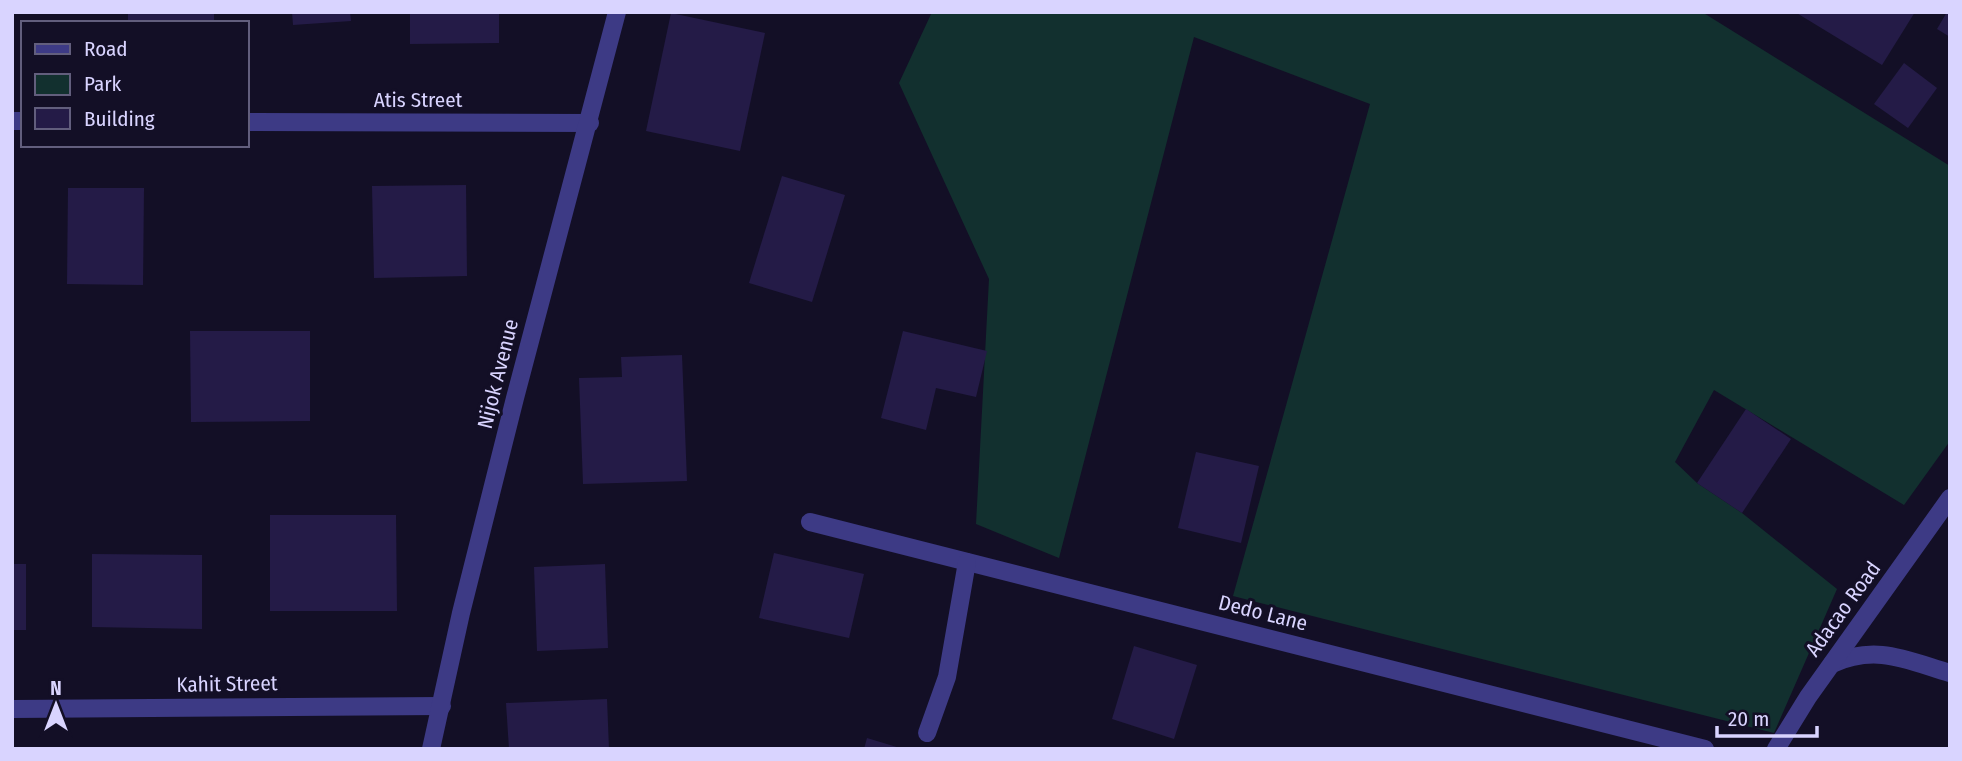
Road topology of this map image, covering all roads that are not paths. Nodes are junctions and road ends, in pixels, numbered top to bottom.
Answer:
1 (617, 12) edge
2 (248, 122) edge
3 (590, 123) junction
4 (1950, 498) edge
5 (810, 522) dead end
6 (967, 562) junction
7 (1832, 664) junction
8 (1950, 673) edge
9 (442, 706) junction
10 (12, 709) edge
11 (927, 733) dead end
12 (431, 749) edge
13 (1705, 749) edge
14 (1776, 749) edge

1 - 3 street, Nijok Avenue
2 - 3 street, Atis Street
3 - 9 street, Nijok Avenue
4 - 7 street, Adacao Road
5 - 6 street, Dedo Lane
6 - 11 street
6 - 13 street, Dedo Lane
7 - 8 street
7 - 14 street, Adacao Road
9 - 10 street, Kahit Street
9 - 12 street, Nijok Avenue

